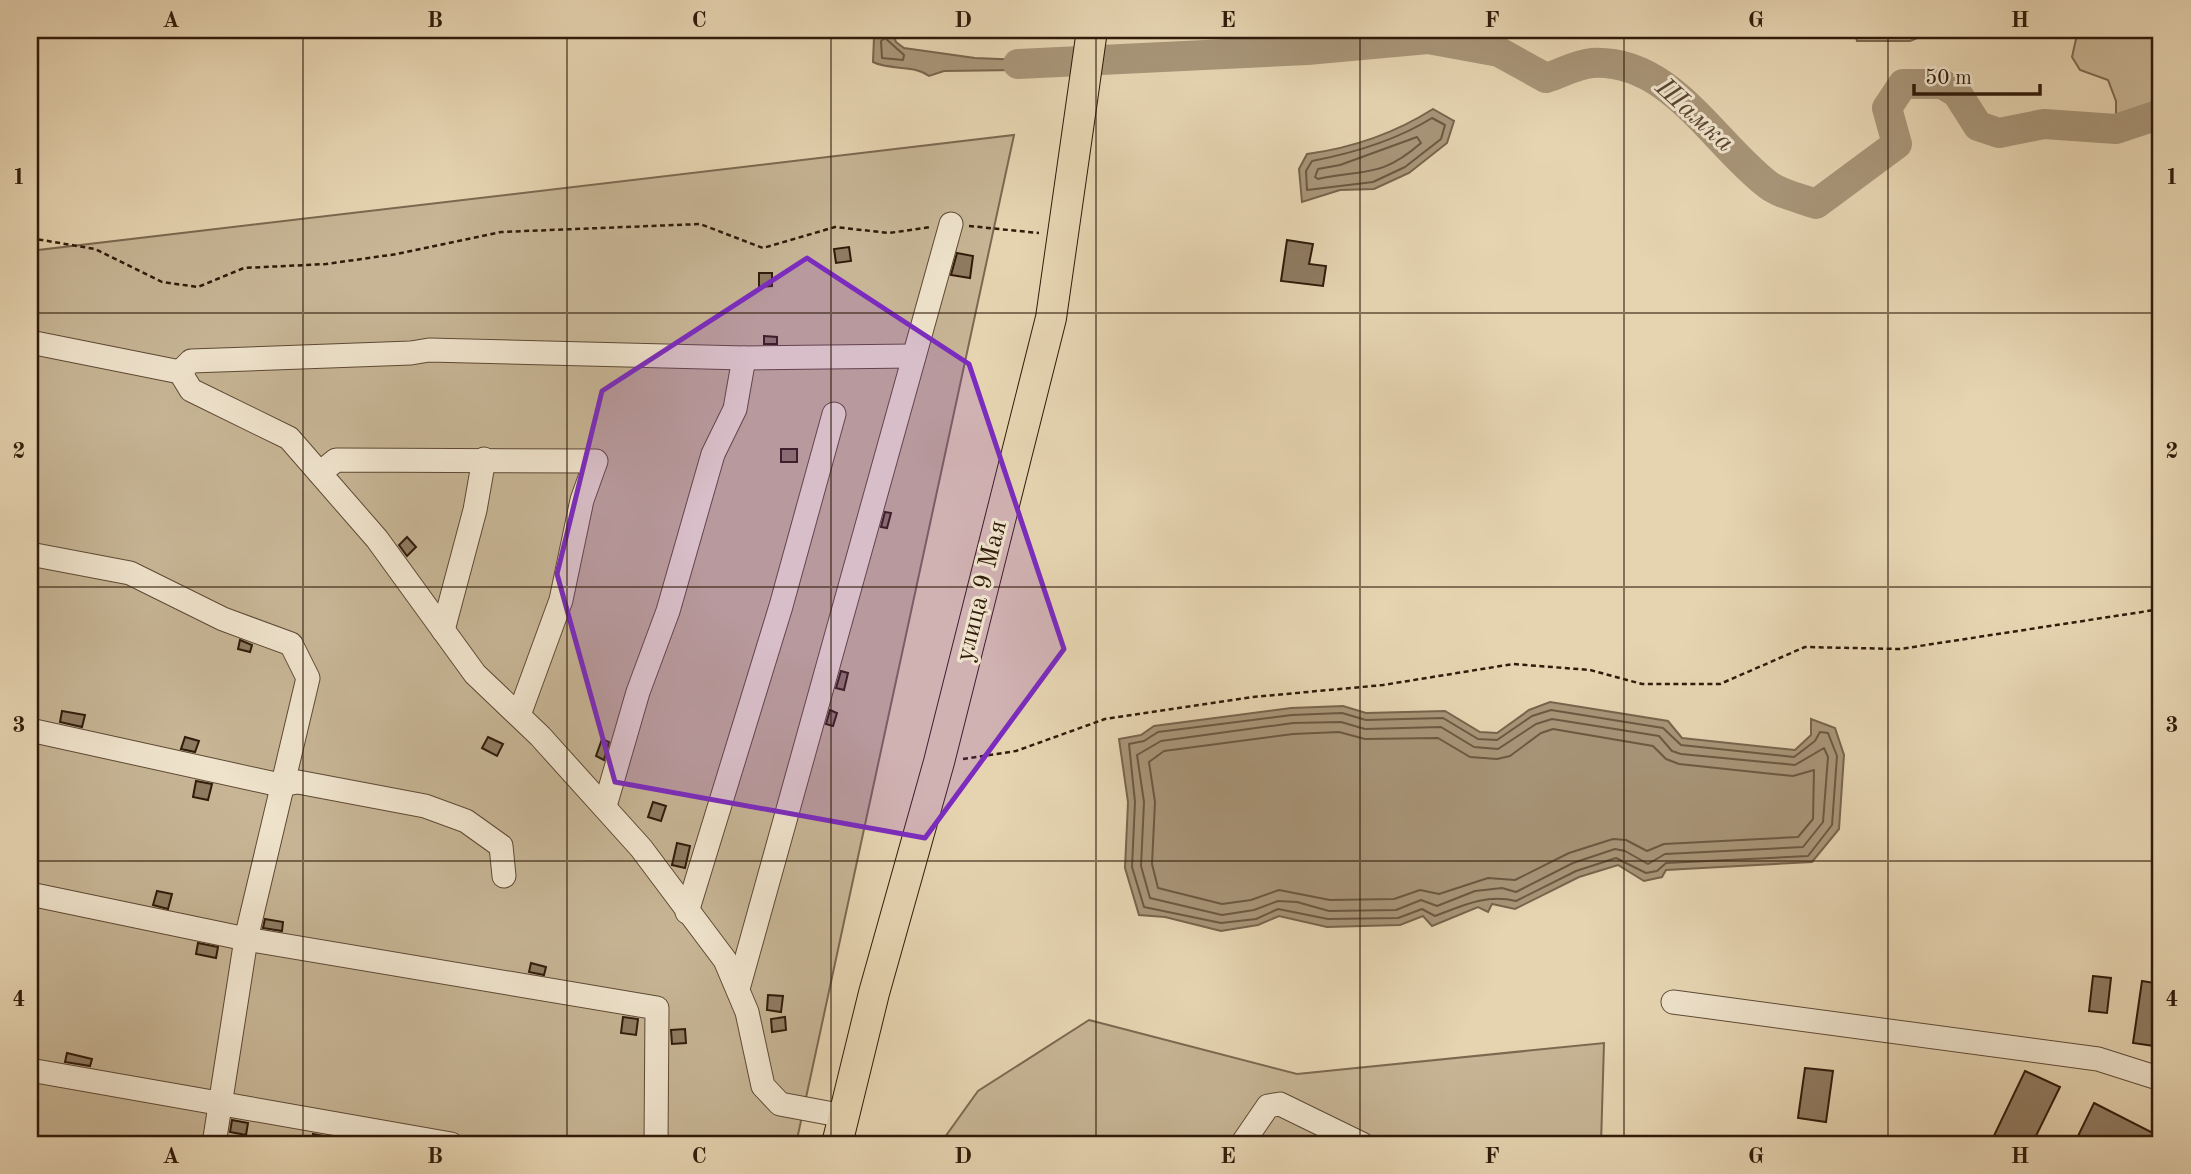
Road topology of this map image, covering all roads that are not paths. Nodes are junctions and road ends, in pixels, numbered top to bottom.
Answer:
1 (1091, 35) edge
2 (951, 224) road end
3 (30, 342) edge
4 (914, 356) junction
5 (744, 358) junction
6 (180, 372) junction
7 (834, 414) dead end
8 (484, 459) junction
9 (320, 473) junction
10 (30, 554) edge
11 (443, 630) junction
12 (519, 715) junction
13 (30, 730) edge
14 (280, 785) junction
15 (604, 806) junction
16 (504, 876) dead end
17 (30, 894) edge
18 (687, 912) junction
19 (246, 939) junction
20 (738, 989) junction
21 (1674, 1002) dead end
22 (30, 1070) edge
23 (2161, 1079) edge
24 (220, 1103) junction
25 (844, 1116) junction
26 (214, 1144) edge
27 (451, 1144) edge
28 (656, 1144) edge
29 (837, 1144) edge
30 (1242, 1144) edge
31 (1363, 1144) edge

1 - 25 main road, улица 9 Мая
2 - 4 lane
3 - 6 lane
4 - 5 lane
4 - 20 lane
5 - 6 lane
5 - 15 lane
6 - 9 lane
7 - 18 lane
8 - 9 lane
8 - 11 lane
8 - 12 lane
9 - 11 lane
10 - 14 lane
11 - 12 lane
12 - 15 lane
13 - 14 lane
14 - 16 lane
14 - 19 lane
15 - 18 lane
17 - 19 lane
18 - 20 lane
19 - 24 lane
19 - 28 lane
20 - 25 lane
21 - 23 lane
22 - 24 lane
24 - 26 lane
24 - 27 lane
25 - 29 main road, улица 9 Мая
30 - 31 lane

